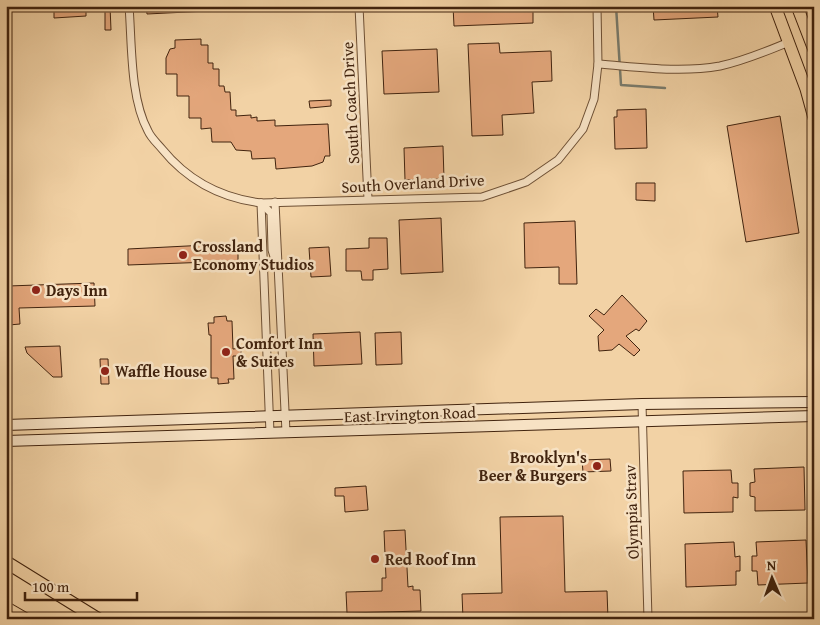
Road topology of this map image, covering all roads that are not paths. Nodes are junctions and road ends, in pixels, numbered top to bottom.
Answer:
1 (129, 6) edge
2 (359, 6) edge
3 (597, 6) edge
4 (775, 6) edge
5 (797, 6) edge
6 (790, 42) junction
7 (814, 50) edge
8 (598, 64) junction
9 (814, 118) edge
10 (368, 199) junction
11 (275, 202) junction
12 (260, 203) junction
13 (278, 271) junction
14 (814, 402) edge
15 (642, 404) junction
16 (814, 416) edge
17 (269, 417) junction
18 (285, 417) junction
19 (643, 422) junction
20 (6, 424) edge
21 (286, 432) junction
22 (270, 433) junction
23 (6, 441) edge
24 (6, 562) edge
25 (6, 608) edge
26 (23, 618) edge
27 (98, 619) edge
28 (648, 619) edge

1 - 12 street, South Overland Drive
2 - 10 street, South Coach Drive
3 - 8 street, South Overland Drive
4 - 6 main road
5 - 7 main road
6 - 8 street
6 - 9 main road
8 - 10 street, South Overland Drive
10 - 11 street, South Overland Drive
11 - 12 street, South Overland Drive
11 - 13 street
12 - 13 street
12 - 17 street
13 - 18 street
14 - 15 main road, East Irvington Road
15 - 18 main road, East Irvington Road
15 - 19 street, Olympia Strav
16 - 19 main road, East Irvington Road
17 - 18 main road, East Irvington Road
17 - 20 main road, East Irvington Road
17 - 22 street
18 - 21 street
19 - 21 main road, East Irvington Road
19 - 28 street, Olympia Strav
21 - 22 main road, East Irvington Road
22 - 23 main road, East Irvington Road
24 - 27 highway
25 - 26 highway

